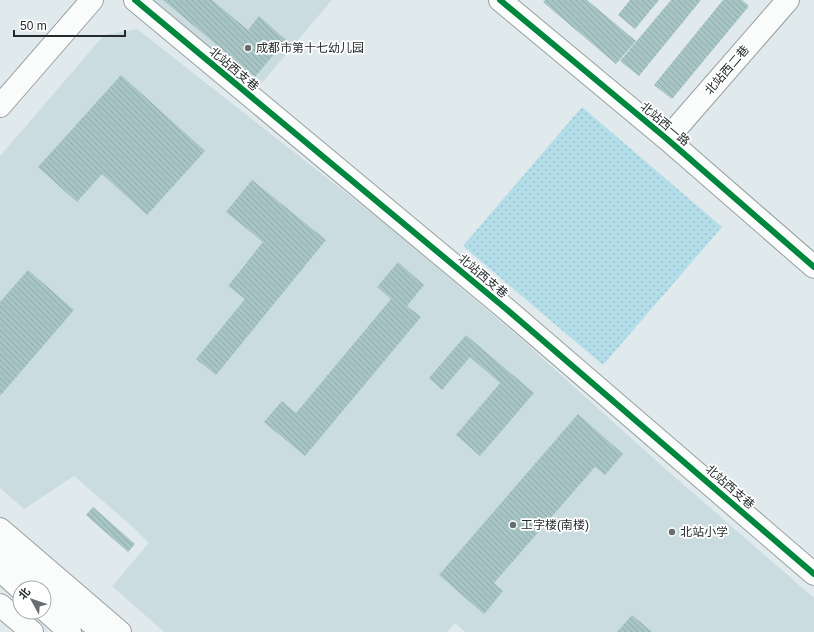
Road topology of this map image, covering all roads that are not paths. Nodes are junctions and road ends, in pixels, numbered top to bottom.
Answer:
1 (92, 0) edge
2 (135, 0) edge
3 (500, 0) edge
4 (788, 0) edge
5 (0, 106) edge
6 (667, 139) junction
7 (814, 267) edge
8 (0, 529) edge
9 (0, 545) edge
10 (0, 570) edge
11 (814, 574) edge
12 (12, 581) edge
13 (0, 605) edge
14 (52, 616) edge
15 (32, 632) edge
16 (70, 632) edge
17 (102, 632) edge
18 (120, 632) edge

1 - 5 main road
2 - 11 main road, 北站西支巷
3 - 6 main road, 北站西一路
4 - 6 main road, 北站西二巷
6 - 7 main road, 北站西一路
8 - 18 main road
9 - 17 main road
10 - 12 main road
13 - 15 main road
14 - 16 main road

